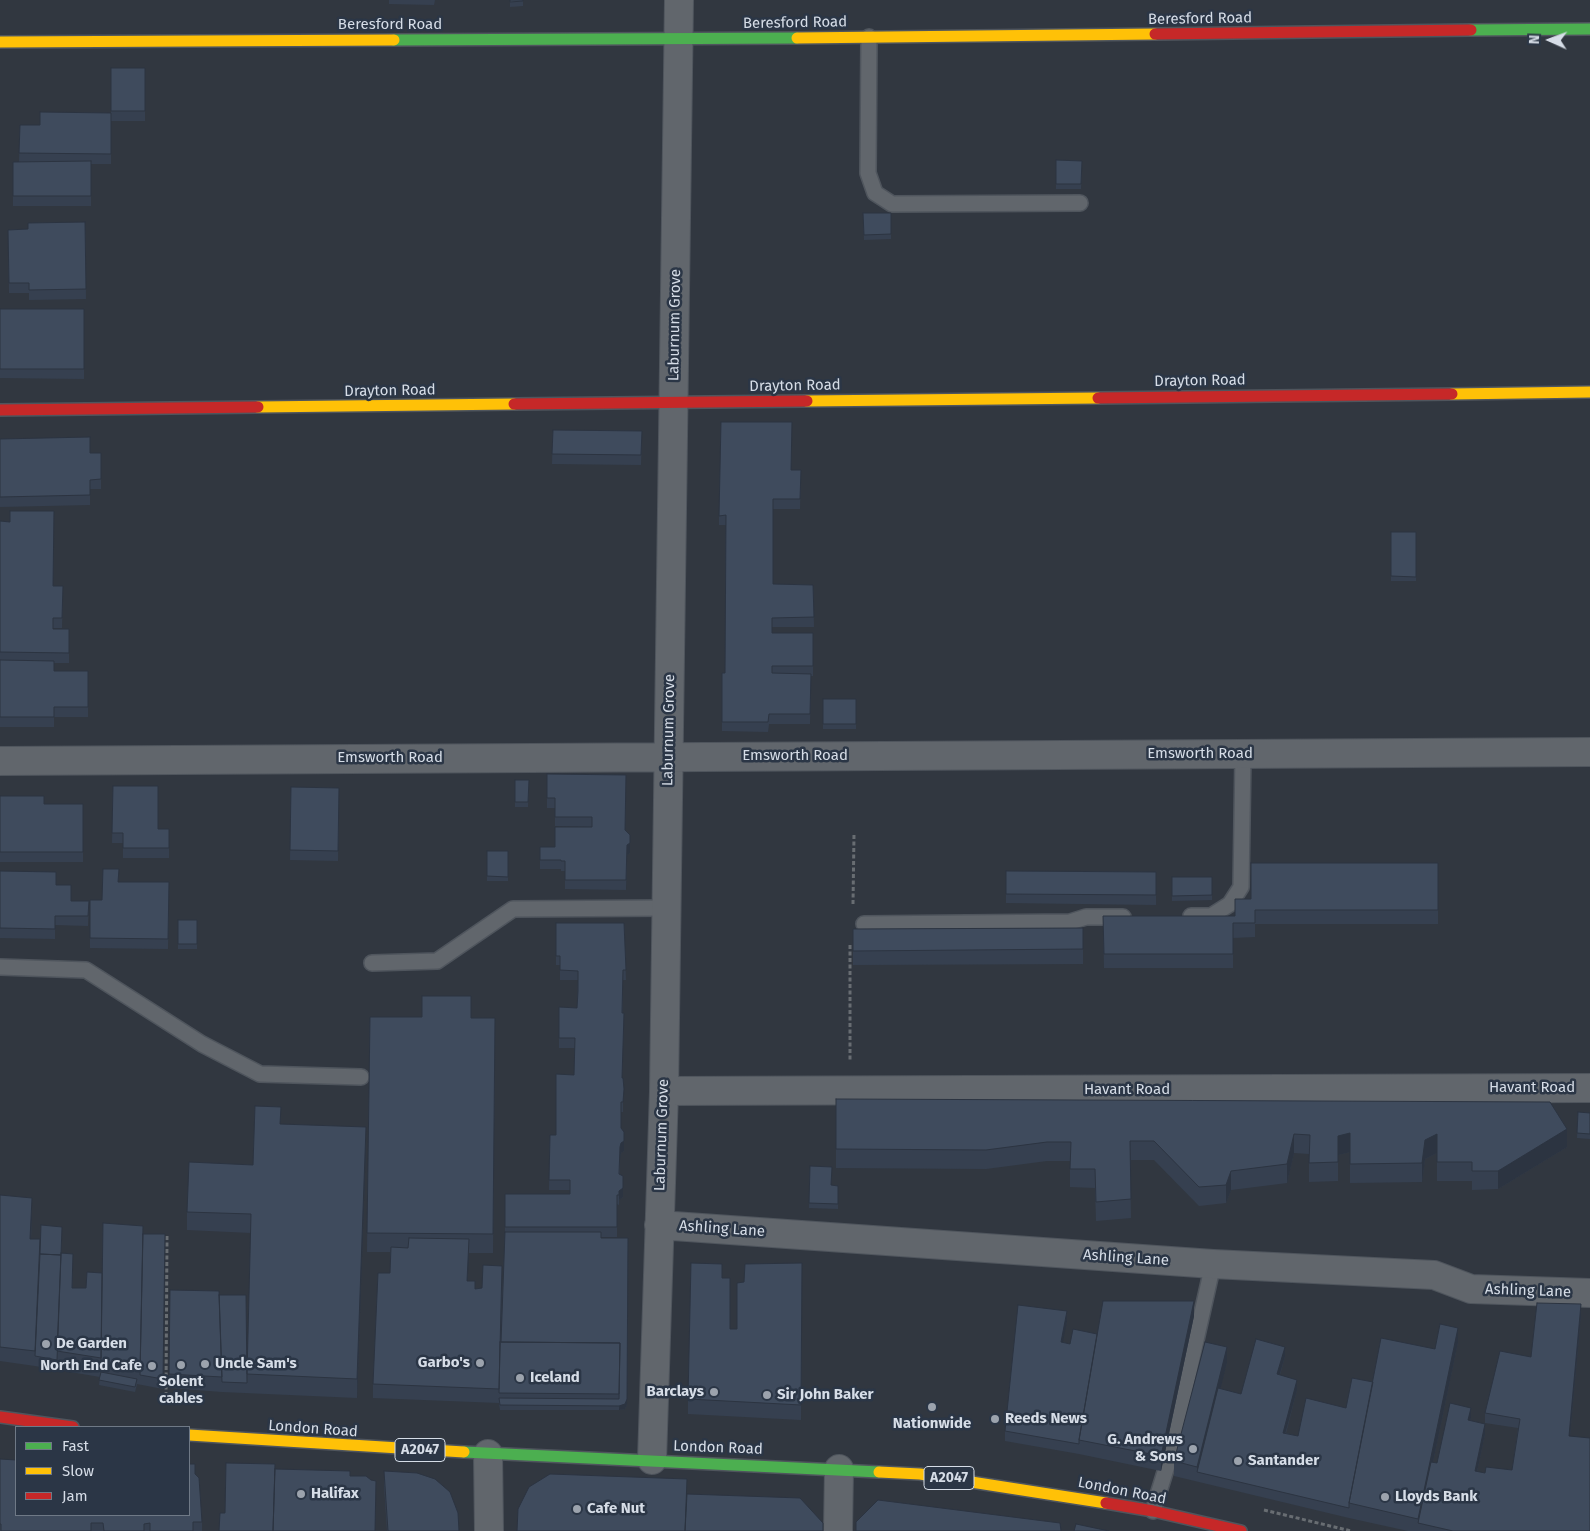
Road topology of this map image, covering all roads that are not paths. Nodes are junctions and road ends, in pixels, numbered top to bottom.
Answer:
1 (679, 0) edge
2 (1590, 30) edge
3 (869, 37) junction
4 (678, 39) junction
5 (0, 42) edge
6 (1080, 203) dead end
7 (1590, 392) edge
8 (674, 402) junction
9 (0, 410) edge
10 (1590, 752) edge
11 (1243, 754) junction
12 (669, 756) junction
13 (0, 761) edge
14 (667, 908) junction
15 (1173, 916) edge
16 (1134, 917) edge
17 (864, 924) dead end
18 (372, 963) dead end
19 (0, 967) edge
20 (361, 1077) dead end
21 (1590, 1088) edge
22 (664, 1091) junction
23 (660, 1224) junction
24 (1213, 1264) junction
25 (1590, 1292) edge
26 (0, 1417) edge
27 (65, 1426) edge
28 (190, 1435) edge
29 (488, 1454) junction
30 (652, 1460) junction
31 (839, 1469) junction
32 (1153, 1511) junction
33 (489, 1531) edge
34 (838, 1531) edge
35 (1241, 1531) edge

1 - 4 street, Laburnum Grove
2 - 3 street, Beresford Road
3 - 4 street, Beresford Road
3 - 6 lane
4 - 5 street, Beresford Road
4 - 8 street, Laburnum Grove
7 - 8 street, Drayton Road
8 - 9 street, Drayton Road
8 - 12 street, Laburnum Grove
10 - 11 street, Emsworth Road
11 - 12 street, Emsworth Road
11 - 15 lane
12 - 13 street, Emsworth Road
12 - 14 street, Laburnum Grove
14 - 18 lane
14 - 22 street, Laburnum Grove
16 - 17 lane
19 - 20 lane
21 - 22 street, Havant Road
22 - 23 street, Laburnum Grove
23 - 24 street, Ashling Lane
23 - 30 street, Laburnum Grove
24 - 25 street, Ashling Lane
24 - 32 lane
26 - 27 street
28 - 29 street, London Road / A2047
29 - 30 street, London Road / A2047
29 - 33 street
30 - 31 street, London Road / A2047
31 - 32 street, London Road / A2047
31 - 34 street
32 - 35 street, London Road / A2047

